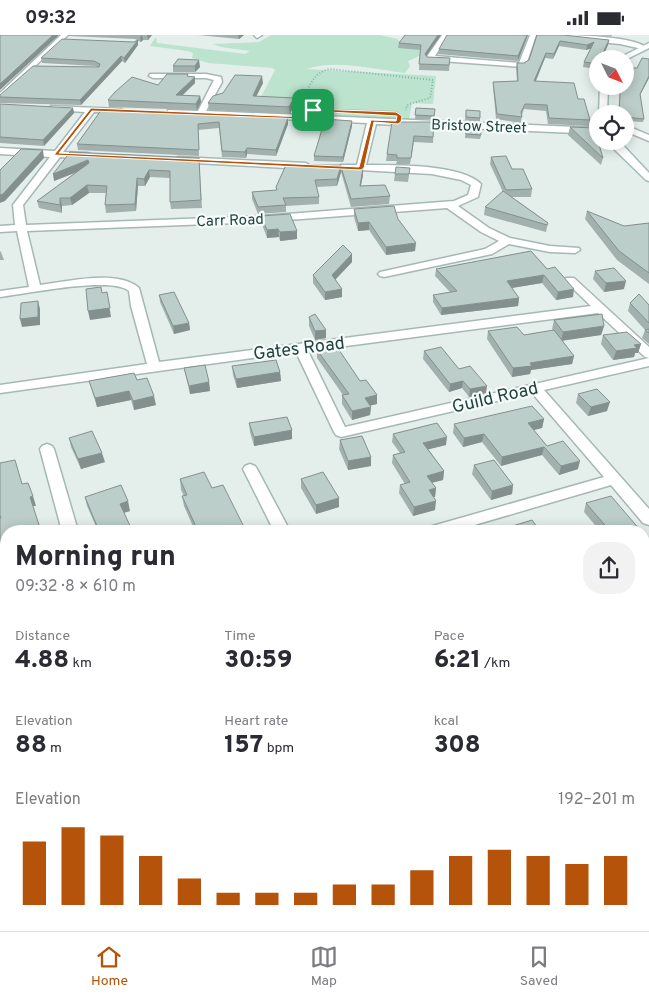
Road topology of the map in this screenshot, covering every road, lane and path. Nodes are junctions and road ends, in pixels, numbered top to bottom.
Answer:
1 (445, 35) edge
2 (533, 35) edge
3 (550, 35) edge
4 (621, 38) edge
5 (65, 39) edge
6 (646, 46) edge
7 (634, 52) edge
8 (31, 67) junction
9 (40, 68) edge
10 (153, 76) dead end
11 (0, 97) edge
12 (45, 108) edge
13 (305, 108) dead end
14 (91, 110) junction
15 (129, 111) edge
16 (158, 112) edge
17 (201, 113) junction
18 (406, 116) dead end
19 (306, 118) junction
20 (372, 121) junction
21 (398, 122) junction
22 (589, 131) edge
23 (634, 132) edge
24 (649, 139) edge
25 (620, 150) edge
26 (0, 151) edge
27 (56, 154) junction
28 (101, 156) edge
29 (169, 159) edge
30 (313, 166) edge
31 (333, 167) edge
32 (361, 168) junction
33 (649, 178) edge
34 (448, 204) junction
35 (21, 228) junction
36 (0, 229) edge
37 (508, 241) junction
38 (575, 249) dead end
39 (384, 274) dead end
40 (570, 280) dead end
41 (35, 289) junction
42 (0, 294) edge
43 (599, 309) junction
44 (300, 348) junction
45 (649, 354) edge
46 (649, 362) edge
47 (154, 367) junction
48 (535, 388) junction
49 (0, 389) edge
50 (47, 449) dead end
51 (250, 469) dead end
52 (614, 479) junction
53 (649, 519) edge
54 (68, 525) edge
55 (279, 525) edge
56 (471, 525) edge

1 - 2 street
3 - 4 street
4 - 6 street
5 - 8 street
6 - 7 street
8 - 9 street
8 - 11 street
10 - 17 street
12 - 14 street
13 - 18 path
14 - 15 street
14 - 27 street
16 - 17 street, Bristow Street
17 - 19 street, Bristow Street
19 - 20 street, Bristow Street
19 - 21 lane
20 - 21 street, Bristow Street
20 - 32 street
21 - 22 street, Bristow Street
23 - 24 street
25 - 33 street
26 - 27 street
27 - 28 street
27 - 35 street
29 - 30 street
31 - 32 street
32 - 34 street, Carr Road
34 - 35 street, Carr Road
34 - 37 street
35 - 36 street, Carr Road
35 - 41 street
37 - 38 street
37 - 39 street
40 - 43 street
41 - 42 street
41 - 47 street
43 - 44 street, Gates Road
43 - 45 street
44 - 47 street, Gates Road
44 - 48 street, Guild Road
46 - 48 street, Guild Road
47 - 49 street, Gates Road
48 - 52 street
50 - 54 street
51 - 55 street
52 - 53 street
52 - 56 street

